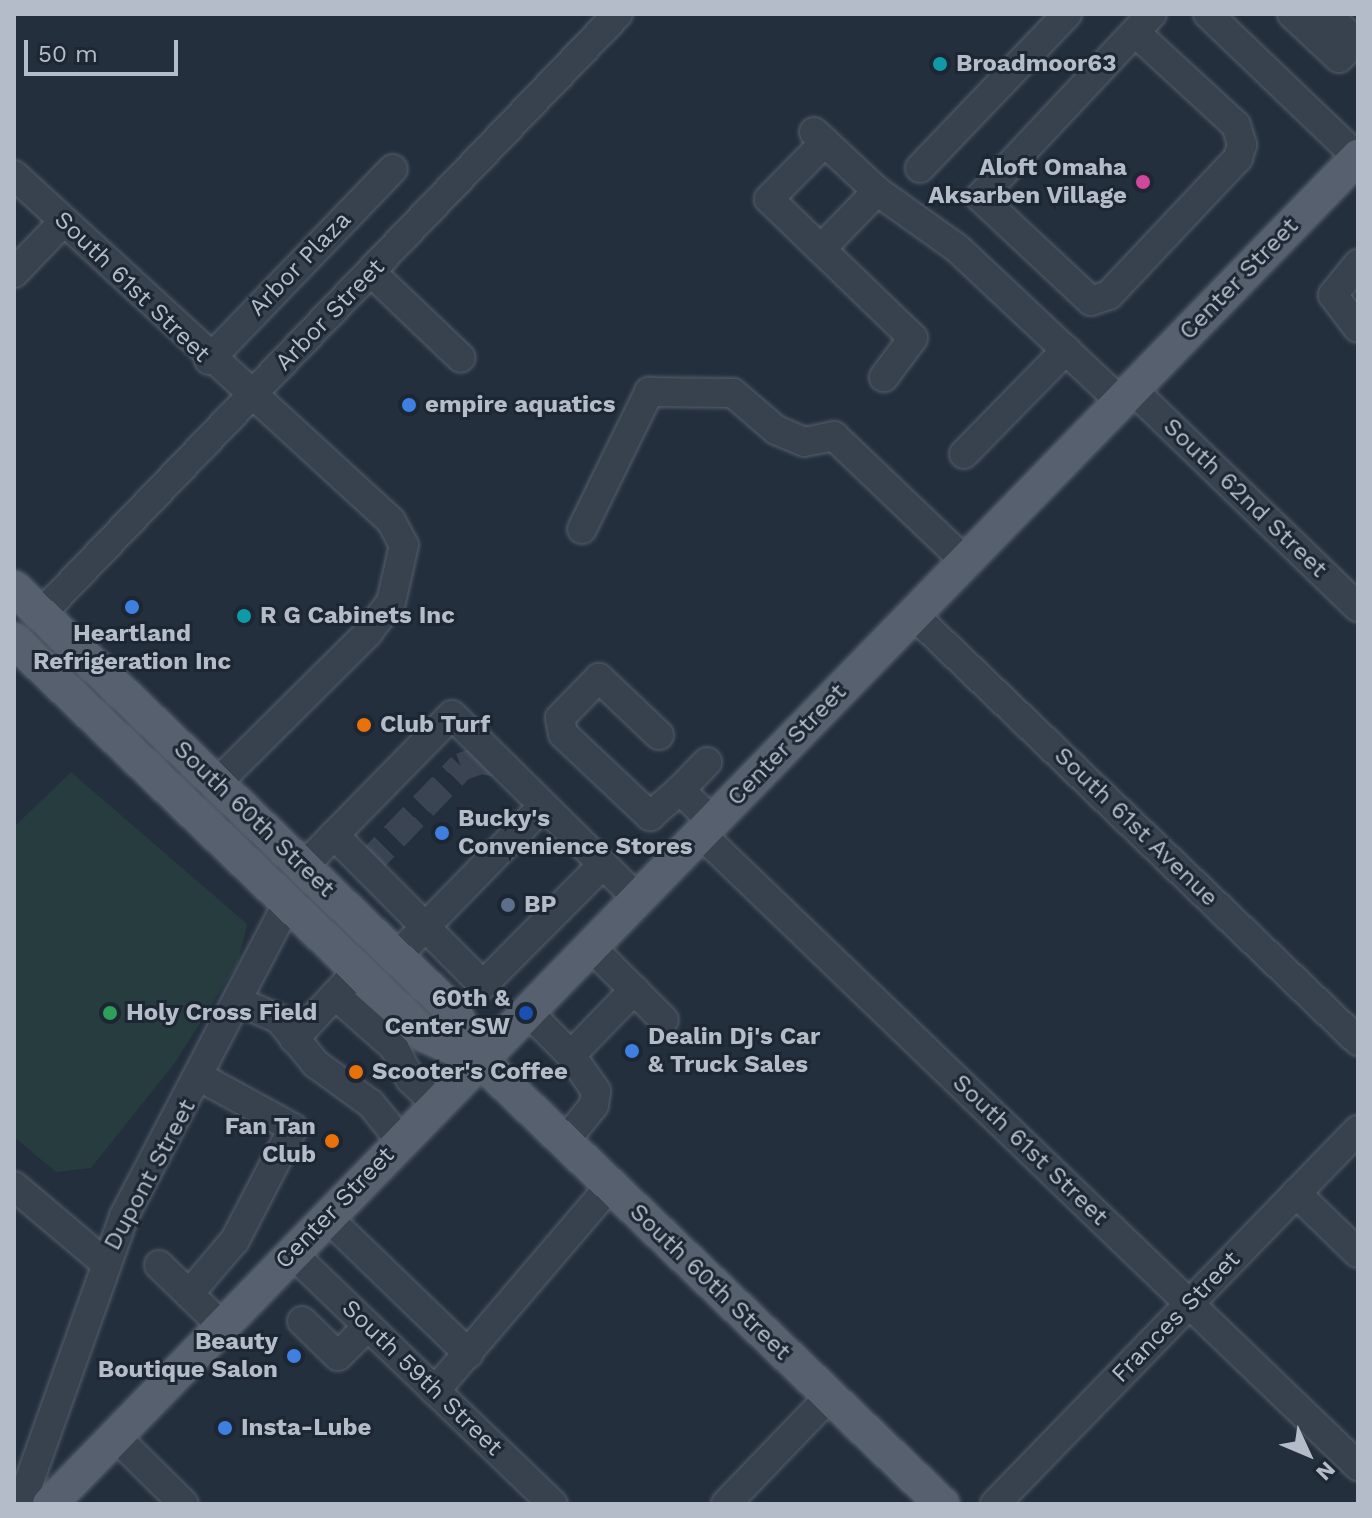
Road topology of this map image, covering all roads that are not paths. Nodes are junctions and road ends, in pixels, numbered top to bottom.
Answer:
1 (618, 14) edge
2 (1067, 14) edge
3 (1208, 14) edge
4 (1292, 14) edge
5 (1327, 14) edge
6 (1145, 24) edge
7 (1357, 40) edge
8 (1358, 157) edge
9 (920, 168) dead end
10 (393, 169) dead end
11 (14, 175) edge
12 (877, 191) junction
13 (63, 222) junction
14 (821, 249) junction
15 (1358, 264) edge
16 (371, 272) junction
17 (14, 273) edge
18 (1358, 328) edge
19 (1066, 350) junction
20 (461, 358) dead end
21 (209, 360) junction
22 (884, 377) dead end
23 (1126, 395) junction
24 (251, 398) junction
25 (964, 454) dead end
26 (582, 529) dead end
27 (965, 561) junction
28 (14, 588) edge
29 (1358, 607) edge
30 (913, 614) junction
31 (20, 630) edge
32 (659, 735) dead end
33 (707, 762) dead end
34 (217, 783) junction
35 (680, 790) junction
36 (543, 806) junction
37 (707, 828) junction
38 (334, 835) junction
39 (603, 864) junction
40 (304, 866) junction
41 (637, 898) junction
42 (288, 902) junction
43 (425, 927) junction
44 (591, 947) junction
45 (397, 956) junction
46 (358, 971) junction
47 (634, 990) junction
48 (335, 995) junction
49 (240, 1002) junction
50 (527, 1011) junction
51 (664, 1020) dead end
52 (294, 1039) junction
53 (1358, 1041) edge
54 (571, 1055) junction
55 (480, 1060) junction
56 (202, 1078) junction
57 (436, 1104) junction
58 (1358, 1130) edge
59 (401, 1141) junction
60 (565, 1141) junction
61 (14, 1186) edge
62 (610, 1186) junction
63 (1296, 1193) junction
64 (327, 1217) junction
65 (292, 1253) junction
66 (1358, 1253) edge
67 (105, 1263) junction
68 (159, 1265) dead end
69 (189, 1294) junction
70 (1189, 1303) junction
71 (302, 1321) dead end
72 (222, 1326) junction
73 (368, 1326) junction
74 (469, 1354) junction
75 (435, 1391) junction
76 (830, 1396) junction
77 (116, 1437) junction
78 (1358, 1466) edge
79 (173, 1500) edge
80 (21, 1504) edge
81 (50, 1504) edge
82 (553, 1504) edge
83 (726, 1504) edge
84 (942, 1504) edge
85 (995, 1504) edge

1 - 16 street, Arbor Street
2 - 9 street
3 - 8 street
4 - 7 street
5 - 7 street
6 - 6 street
8 - 23 main road, Center Street
10 - 21 street, Arbor Plaza
11 - 13 street, South 61st Street
12 - 14 street
12 - 14 street, South 62nd Street
12 - 19 street, South 62nd Street
13 - 17 street
13 - 21 street, South 61st Street
14 - 22 street
15 - 18 street
16 - 20 street
16 - 24 street, Arbor Street
19 - 23 street, South 62nd Street
19 - 25 street
21 - 24 street, South 61st Street
23 - 27 main road, Center Street
23 - 29 street, South 62nd Street
24 - 31 street, Arbor Street
24 - 34 street, South 61st Street
26 - 27 street
27 - 30 main road, Center Street
28 - 31 main road, South 60th Street
30 - 37 main road, Center Street
30 - 53 street, South 61st Avenue
31 - 34 main road, South 60th Street
31 - 42 main road, South 60th Street
32 - 35 street
33 - 35 street
34 - 40 main road, South 60th Street
35 - 37 street, South 61st Street
36 - 38 street
36 - 39 street
36 - 43 street
37 - 41 main road, Center Street
37 - 70 street, South 61st Street
38 - 40 street
38 - 43 street
39 - 41 street
39 - 43 street
40 - 45 main road, South 60th Street
41 - 44 main road, Center Street
42 - 46 main road, South 60th Street
42 - 49 street, Dupont Street
43 - 45 street
44 - 47 street
44 - 50 main road, Center Street
45 - 55 main road, South 60th Street
46 - 48 street
46 - 55 main road, South 60th Street
47 - 51 street
47 - 54 street
48 - 52 street
48 - 57 street
49 - 52 street
49 - 56 street, Dupont Street
50 - 54 street
50 - 55 main road, Center Street
52 - 59 street
54 - 60 street
55 - 57 main road, Center Street
55 - 60 main road, South 60th Street
56 - 67 street, Dupont Street
56 - 69 street
57 - 59 main road, Center Street
58 - 63 street, Frances Street
59 - 64 main road, Center Street
60 - 62 main road, South 60th Street
61 - 67 street
62 - 74 street
62 - 76 main road, South 60th Street
63 - 66 street
63 - 70 street, Frances Street
64 - 65 main road, Center Street
64 - 74 street
65 - 72 main road, Center Street
65 - 73 street, South 59th Street
67 - 80 street, Dupont Street
68 - 69 street
69 - 72 street
70 - 78 street, South 61st Street
70 - 85 street, Frances Street
71 - 73 street
72 - 77 main road, Center Street
73 - 75 street, South 59th Street
74 - 75 street
75 - 82 street, South 59th Street
76 - 83 street
76 - 84 main road, South 60th Street
77 - 79 street
77 - 81 main road, Center Street

